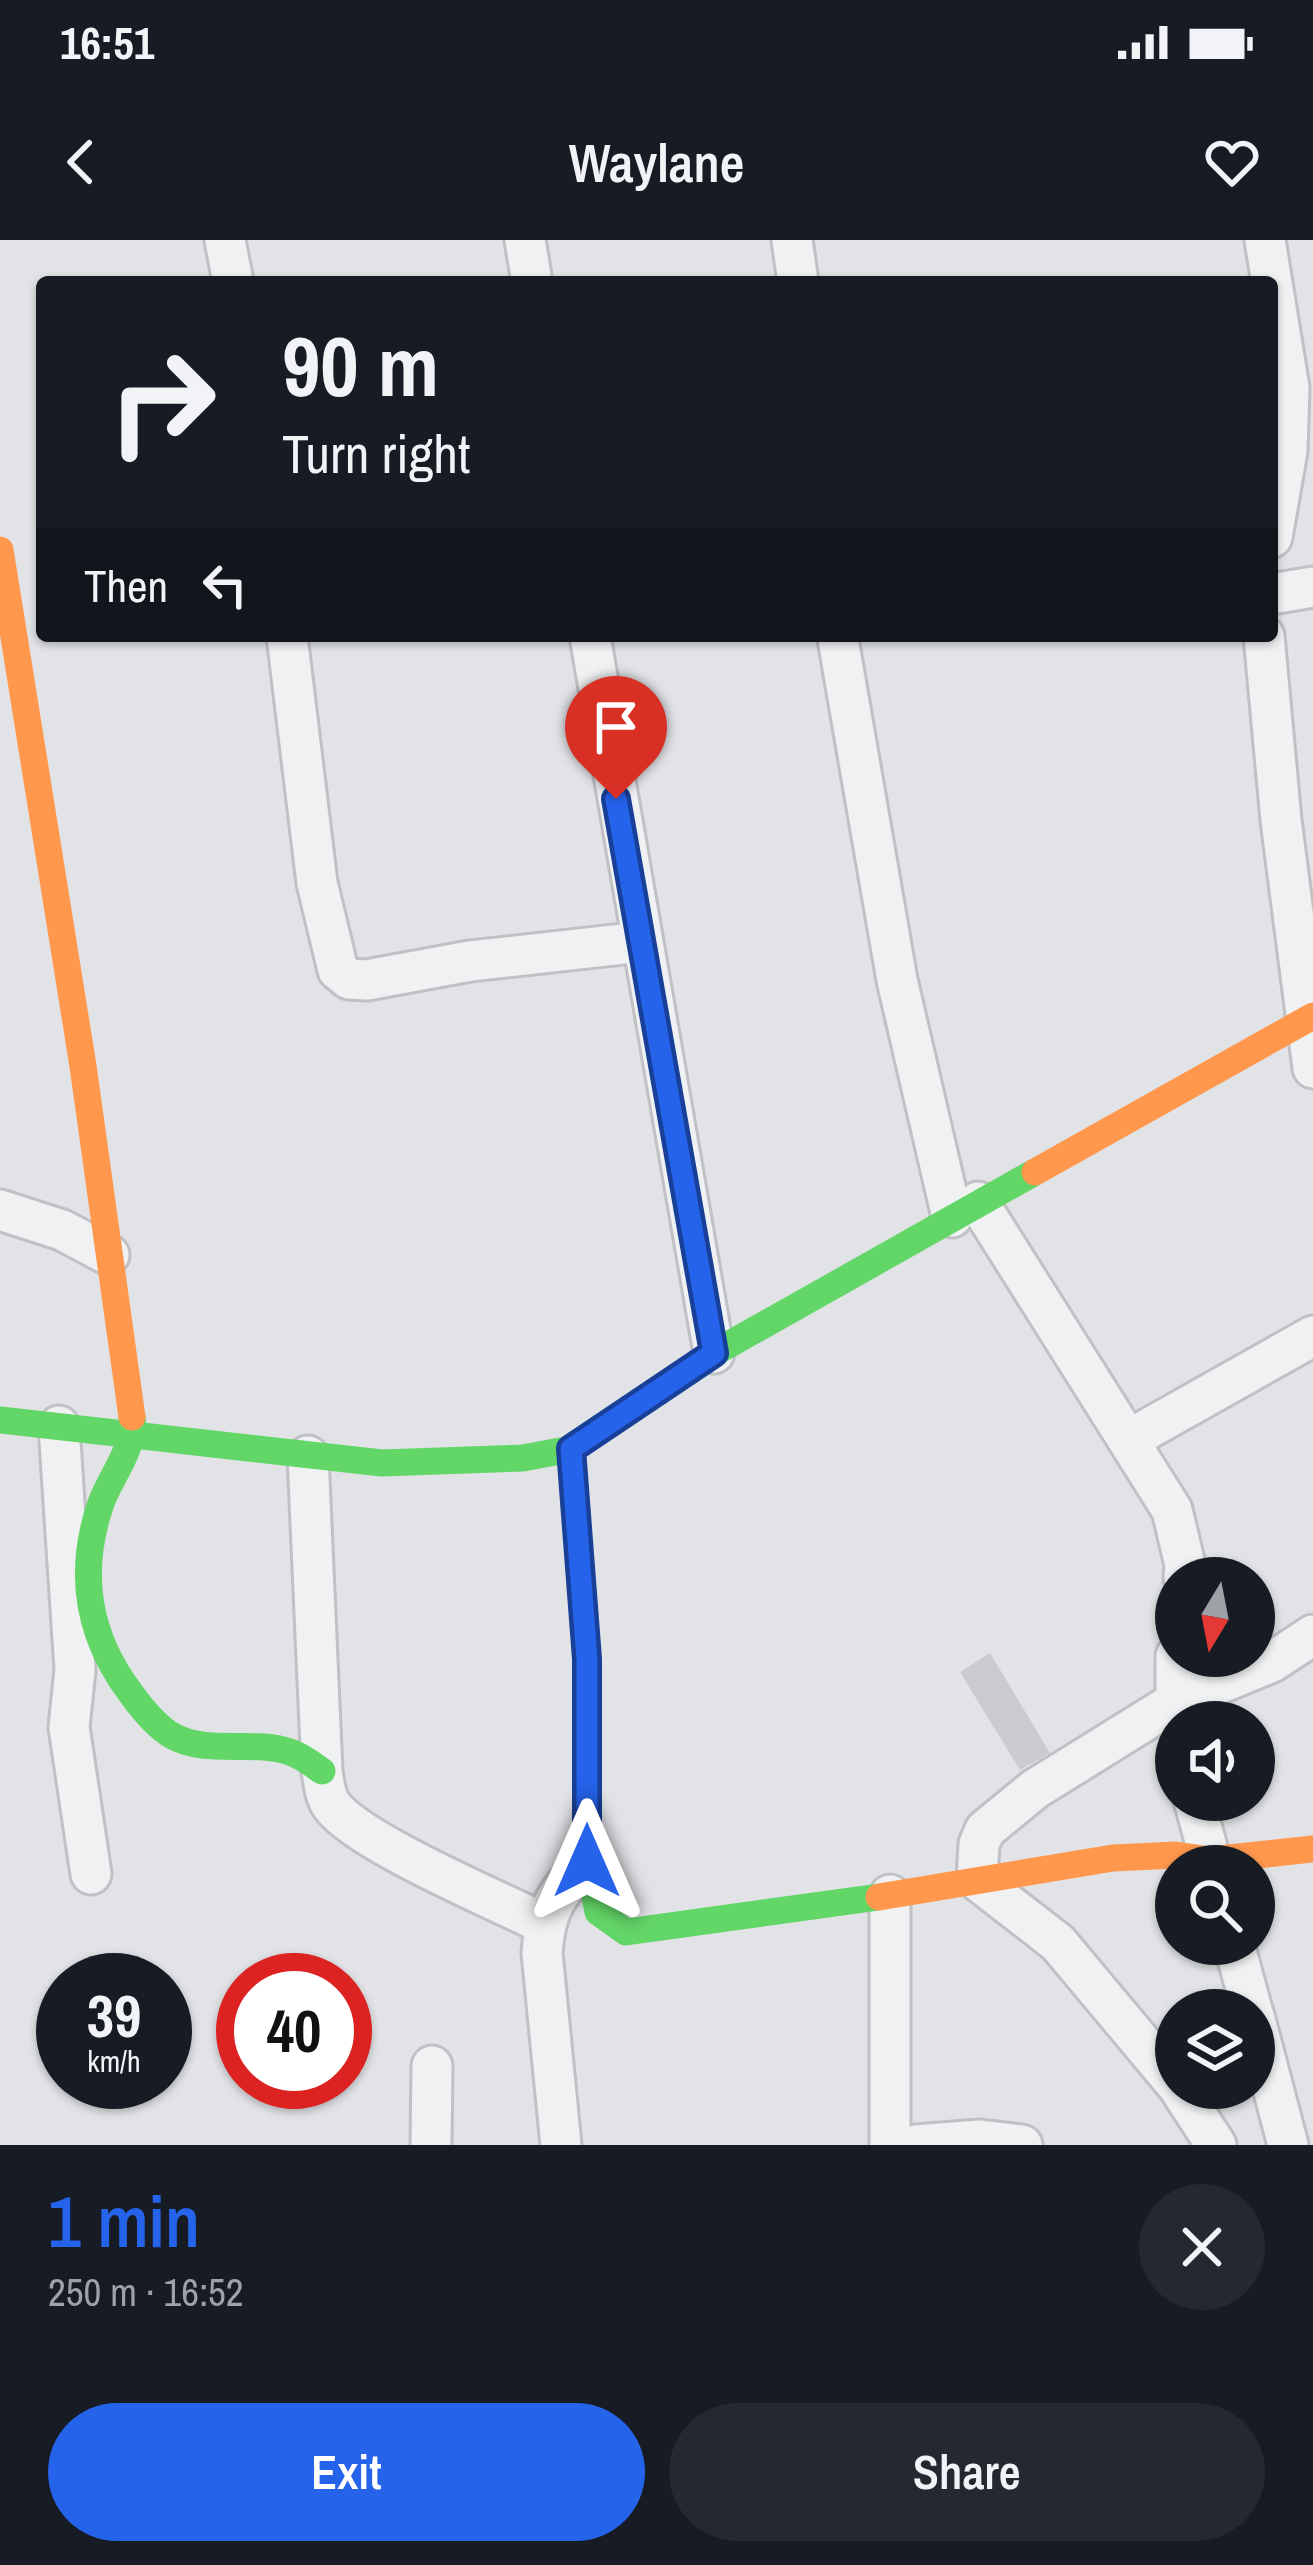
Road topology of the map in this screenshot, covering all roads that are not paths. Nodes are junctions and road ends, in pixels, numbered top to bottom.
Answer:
1 (225, 240) edge
2 (526, 240) edge
3 (792, 240) edge
4 (1264, 240) edge
5 (232, 276) edge
6 (531, 276) edge
7 (797, 276) edge
8 (1270, 276) edge
9 (1278, 323) edge
10 (1280, 439) edge
11 (0, 550) edge
12 (1313, 587) edge
13 (1278, 593) edge
14 (18, 617) edge
15 (288, 642) edge
16 (591, 642) edge
17 (839, 642) edge
18 (1265, 642) edge
19 (641, 942) junction
20 (1310, 1017) edge
21 (1313, 1068) edge
22 (0, 1210) edge
23 (965, 1210) junction
24 (110, 1255) junction
25 (1313, 1336) edge
26 (714, 1353) junction
27 (0, 1420) edge
28 (59, 1426) junction
29 (134, 1433) junction
30 (1130, 1439) junction
31 (571, 1449) junction
32 (308, 1456) junction
33 (1183, 1557) edge
34 (1313, 1635) edge
35 (1196, 1701) edge
36 (1155, 1723) edge
37 (322, 1771) junction
38 (1313, 1849) edge
39 (1275, 1854) edge
40 (1155, 1857) edge
41 (587, 1861) junction
42 (91, 1874) dead end
43 (977, 1880) junction
44 (890, 1895) junction
45 (544, 1924) junction
46 (1155, 2059) edge
47 (432, 2066) dead end
48 (1193, 2109) edge
49 (1271, 2109) edge
50 (1277, 2144) edge
51 (431, 2145) edge
52 (561, 2145) edge
53 (890, 2145) edge
54 (916, 2145) edge
55 (1022, 2145) edge
56 (1216, 2145) edge

1 - 5 street
2 - 6 street
3 - 7 street
4 - 8 street
9 - 10 street
11 - 14 street
12 - 13 street
14 - 24 street
15 - 19 street
16 - 19 street
17 - 23 street
18 - 20 street
19 - 26 street
20 - 21 street
20 - 23 street
22 - 24 street
23 - 26 street
23 - 30 street
24 - 29 street
25 - 30 street
26 - 31 street
27 - 28 street
28 - 29 street
28 - 42 street
29 - 32 street
29 - 37 street
30 - 33 street
31 - 32 street
31 - 41 street
32 - 37 street
34 - 35 street
36 - 43 street
37 - 45 street
38 - 39 street
40 - 43 street
41 - 44 street
41 - 45 street
43 - 44 street
43 - 46 street
44 - 53 street
45 - 52 street
47 - 51 street
48 - 56 street
49 - 50 street
54 - 55 street

